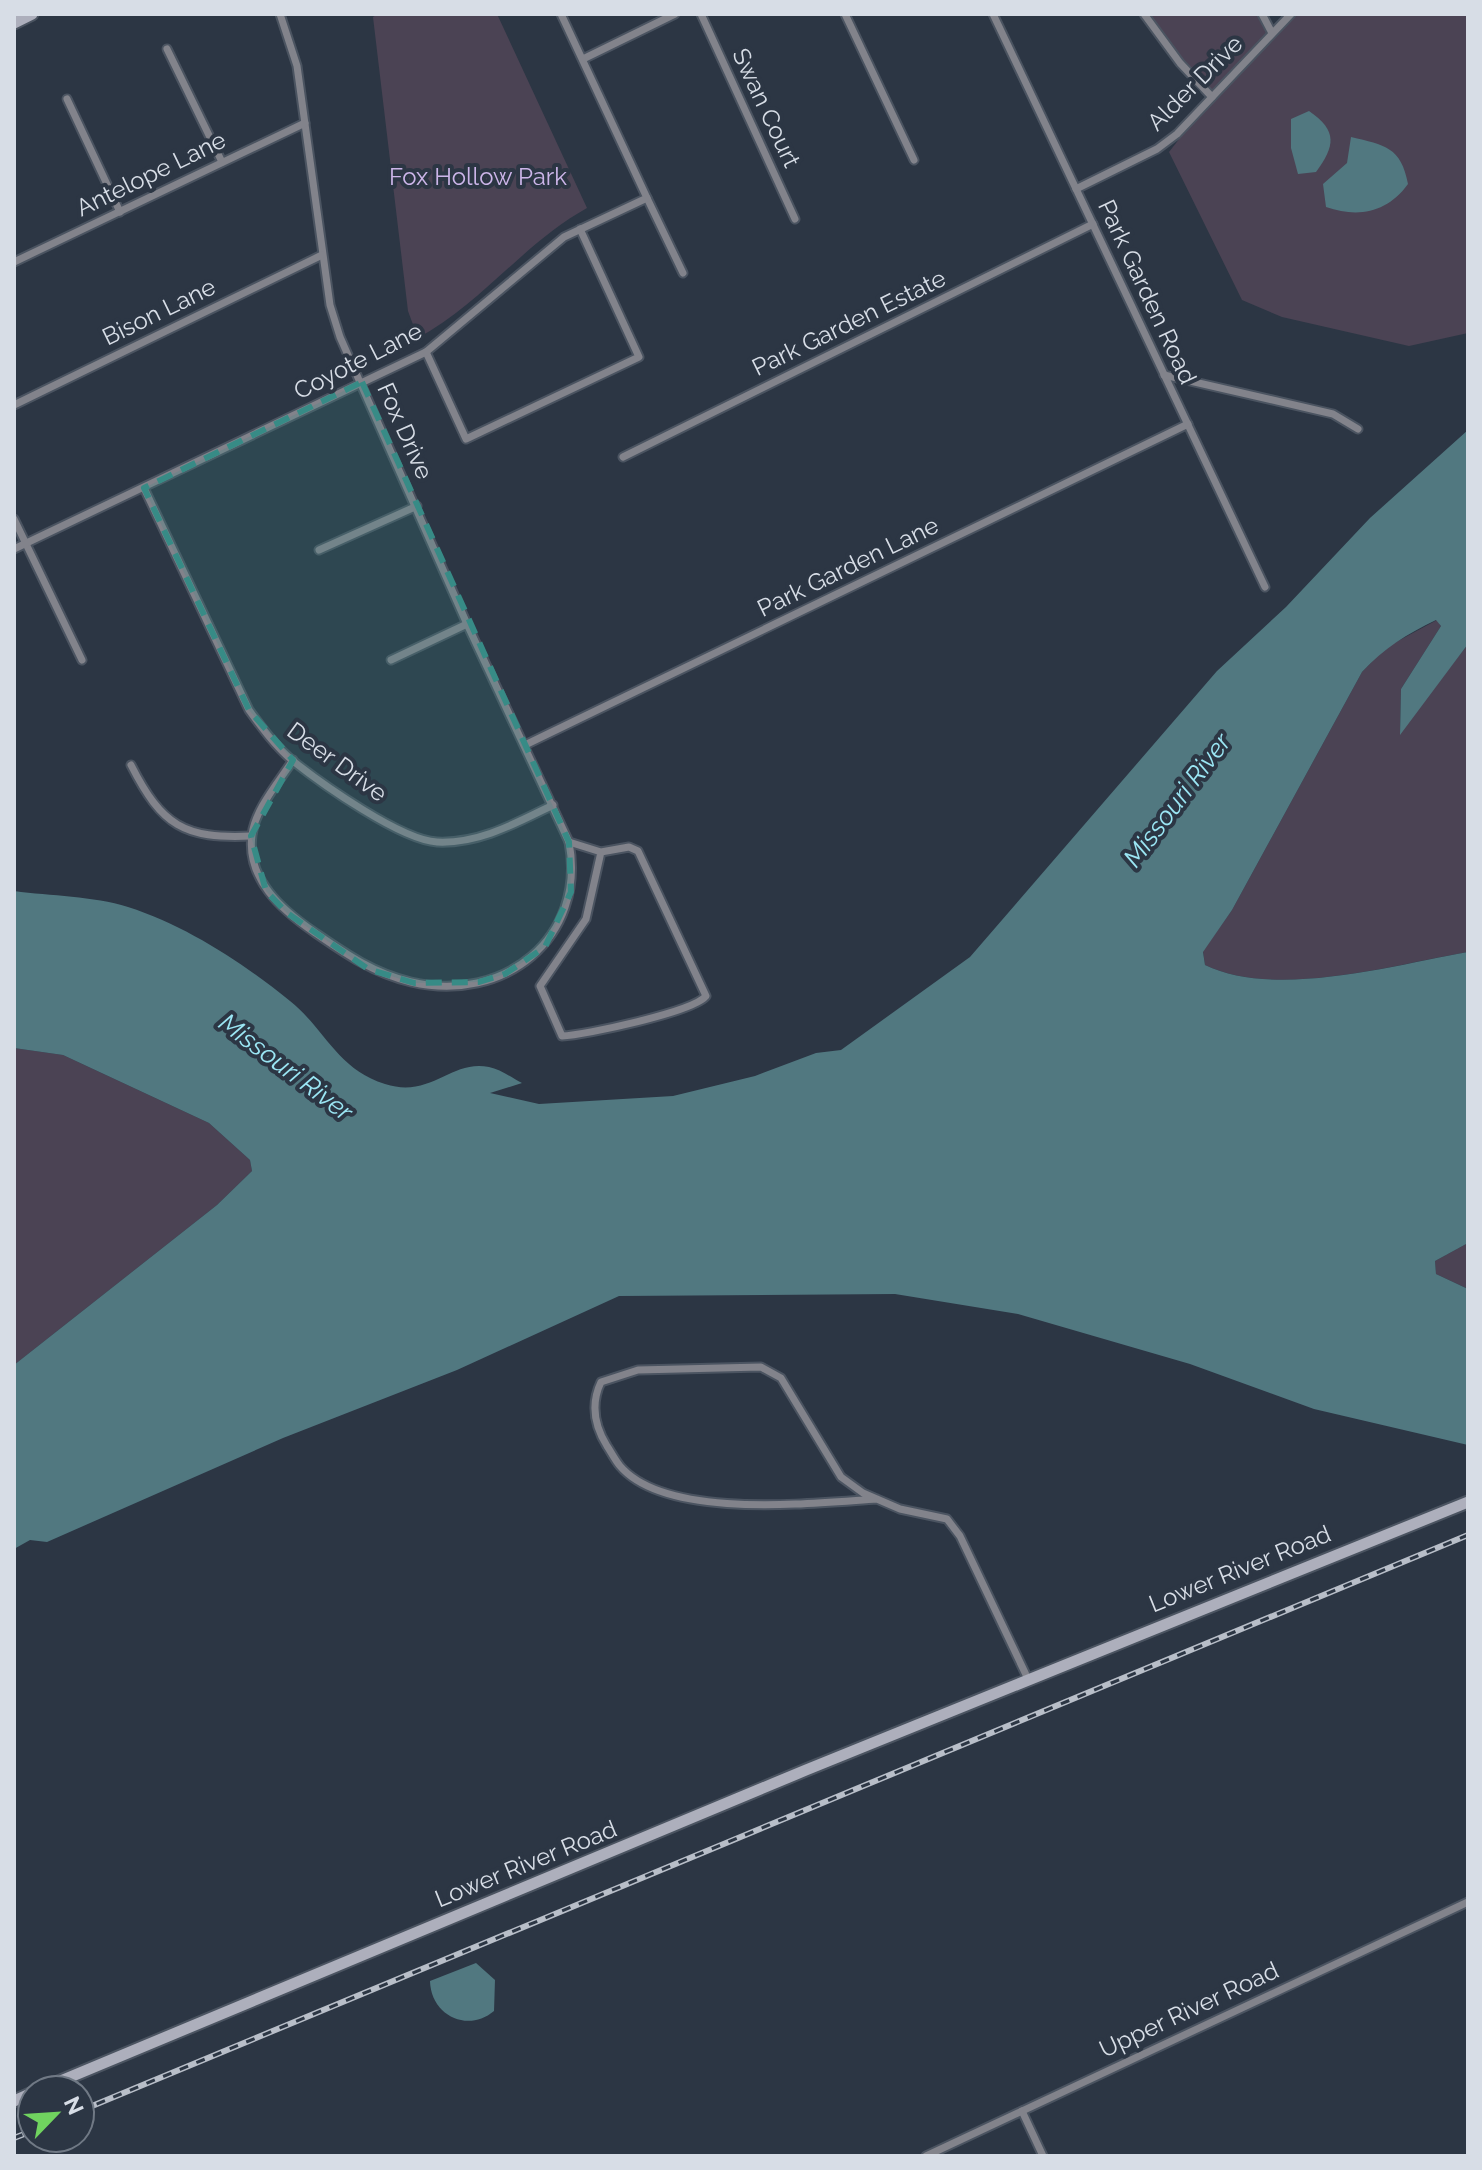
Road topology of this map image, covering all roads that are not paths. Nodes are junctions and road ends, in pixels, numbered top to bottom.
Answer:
1 (32, 14) edge
2 (280, 14) edge
3 (561, 14) edge
4 (675, 14) edge
5 (701, 14) edge
6 (845, 14) edge
7 (993, 14) edge
8 (1144, 14) edge
9 (1262, 14) edge
10 (1291, 14) edge
11 (14, 23) edge
12 (1272, 33) junction
13 (167, 49) dead end
14 (583, 59) junction
15 (1212, 97) junction
16 (67, 99) dead end
17 (305, 123) junction
18 (914, 160) dead end
19 (222, 162) junction
20 (1076, 189) junction
21 (647, 198) junction
22 (120, 212) junction
23 (795, 219) dead end
24 (1093, 224) junction
25 (580, 229) junction
26 (322, 255) junction
27 (15, 259) edge
28 (683, 273) dead end
29 (426, 352) junction
30 (1164, 375) junction
31 (362, 382) junction
32 (14, 405) edge
33 (1188, 424) junction
34 (1358, 429) dead end
35 (623, 457) dead end
36 (144, 488) junction
37 (417, 506) junction
38 (14, 519) edge
39 (26, 543) junction
40 (14, 549) edge
41 (319, 550) dead end
42 (1265, 587) dead end
43 (467, 624) junction
44 (82, 660) dead end
45 (391, 660) dead end
46 (525, 745) junction
47 (293, 760) junction
48 (131, 765) dead end
49 (553, 805) junction
50 (251, 836) junction
51 (569, 842) junction
52 (601, 852) junction
53 (877, 1499) junction
54 (1468, 1502) edge
55 (1028, 1679) junction
56 (1468, 1902) edge
57 (78, 2074) edge
58 (1022, 2111) junction
59 (926, 2156) edge
60 (1043, 2156) edge

1 - 11 street
2 - 17 street, Fox Drive
3 - 14 street
4 - 14 street
5 - 23 street, Swan Court
6 - 18 street
7 - 20 street, Park Garden Road
8 - 15 street
9 - 12 street
10 - 12 street, Alder Drive
12 - 15 street, Alder Drive
13 - 19 street
14 - 21 street
15 - 20 street, Alder Drive
16 - 22 street
17 - 19 street, Antelope Lane
17 - 26 street, Fox Drive
19 - 22 street, Antelope Lane
20 - 24 street, Park Garden Road
21 - 25 street, Coyote Lane
21 - 28 street
22 - 27 street, Antelope Lane
24 - 30 street, Park Garden Road
24 - 35 street, Park Garden Estate
25 - 29 street, Coyote Lane
25 - 29 street
26 - 31 street, Fox Drive
26 - 32 street, Bison Lane
29 - 31 street, Coyote Lane
30 - 33 street, Park Garden Road
30 - 34 street
31 - 36 street, Coyote Lane
31 - 37 street, Fox Drive
33 - 42 street, Park Garden Road
33 - 46 street, Park Garden Lane
36 - 39 street, Coyote Lane
36 - 47 street, Deer Drive
37 - 41 street
37 - 43 street, Fox Drive
38 - 39 street
39 - 40 street, Coyote Lane
39 - 44 street
43 - 45 street
43 - 46 street, Fox Drive
46 - 49 street, Fox Drive
47 - 49 street, Deer Drive
47 - 50 street
48 - 50 street
49 - 51 street, Fox Drive
50 - 51 street, Fox Drive
51 - 52 street
52 - 52 street
53 - 53 street
53 - 55 street
54 - 55 street, Lower River Road
55 - 57 street, Lower River Road
56 - 58 street, Upper River Road
58 - 59 street, Upper River Road
58 - 60 street

